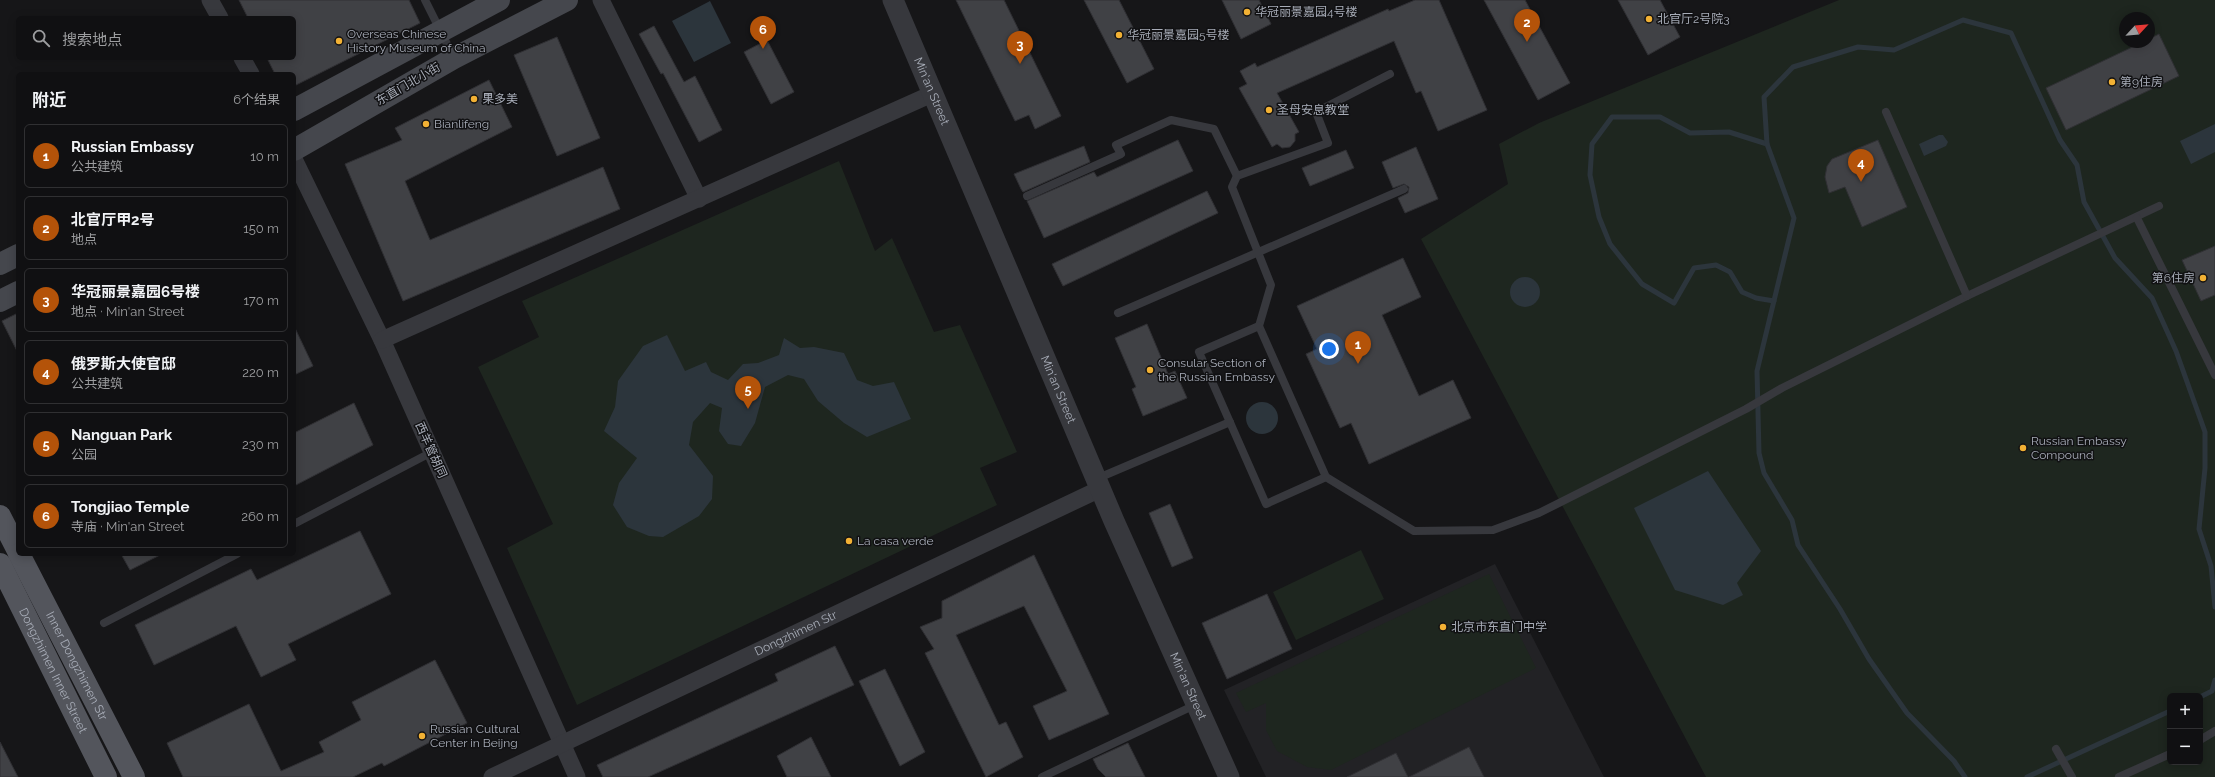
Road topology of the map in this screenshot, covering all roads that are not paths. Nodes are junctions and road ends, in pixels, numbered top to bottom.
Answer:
1 (210, 0) edge
2 (425, 0) edge
3 (499, 0) edge
4 (567, 0) edge
5 (601, 0) edge
6 (893, 0) edge
7 (219, 16) edge
8 (441, 31) junction
9 (454, 58) junction
10 (243, 60) edge
11 (250, 72) edge
12 (1390, 74) dead end
13 (932, 94) junction
14 (296, 109) edge
15 (1886, 112) dead end
16 (296, 149) edge
17 (296, 163) edge
18 (1237, 176) junction
19 (1404, 189) dead end
20 (1027, 196) dead end
21 (699, 199) junction
22 (2159, 206) dead end
23 (2137, 218) junction
24 (1258, 252) junction
25 (16, 256) edge
26 (0, 264) edge
27 (16, 293) edge
28 (1967, 296) junction
29 (0, 301) edge
30 (1118, 313) dead end
31 (1259, 326) junction
32 (382, 340) junction
33 (2215, 375) edge
34 (1230, 422) junction
35 (432, 452) junction
36 (1326, 477) junction
37 (1098, 484) junction
38 (0, 516) edge
39 (296, 523) edge
40 (16, 547) edge
41 (20, 556) edge
42 (233, 556) edge
43 (0, 564) edge
44 (104, 623) dead end
45 (1195, 705) junction
46 (2215, 731) edge
47 (2203, 738) edge
48 (561, 743) junction
49 (2057, 750) dead end
50 (2167, 755) edge
51 (2070, 774) edge
52 (106, 777) edge
53 (134, 777) edge
54 (492, 777) edge
55 (577, 777) edge
56 (1042, 777) edge
57 (1229, 777) edge
58 (2119, 777) edge

1 - 7 street
2 - 8 lane
3 - 8 main road
4 - 9 main road, 东直门北小街
5 - 21 street
6 - 13 street, Min'an Street
8 - 9 lane
8 - 14 main road
9 - 16 main road, 东直门北小街
10 - 11 street
12 - 18 lane
13 - 21 street
13 - 37 street, Min'an Street
15 - 28 lane
17 - 32 street, 西羊管胡同
18 - 20 lane
18 - 24 lane
19 - 24 lane
21 - 32 street
22 - 23 lane
23 - 28 lane
23 - 33 lane
24 - 30 lane
24 - 31 lane
25 - 26 main road
27 - 29 main road
28 - 36 lane
31 - 34 lane
31 - 36 lane
32 - 35 street, 西羊管胡同
34 - 36 lane
34 - 37 lane
35 - 39 lane
35 - 48 street, 西羊管胡同
37 - 45 street, Min'an Street
37 - 48 street, Dongzhimen Str
38 - 40 main road
41 - 53 main road, Inner Dongzhimen Str
42 - 44 lane
43 - 52 main road, Dongzhimen Inner Street
45 - 56 lane
45 - 57 street, Min'an Street
46 - 47 lane
48 - 54 street, Dongzhimen Str
48 - 55 street, 西羊管胡同
49 - 51 lane
50 - 58 lane

